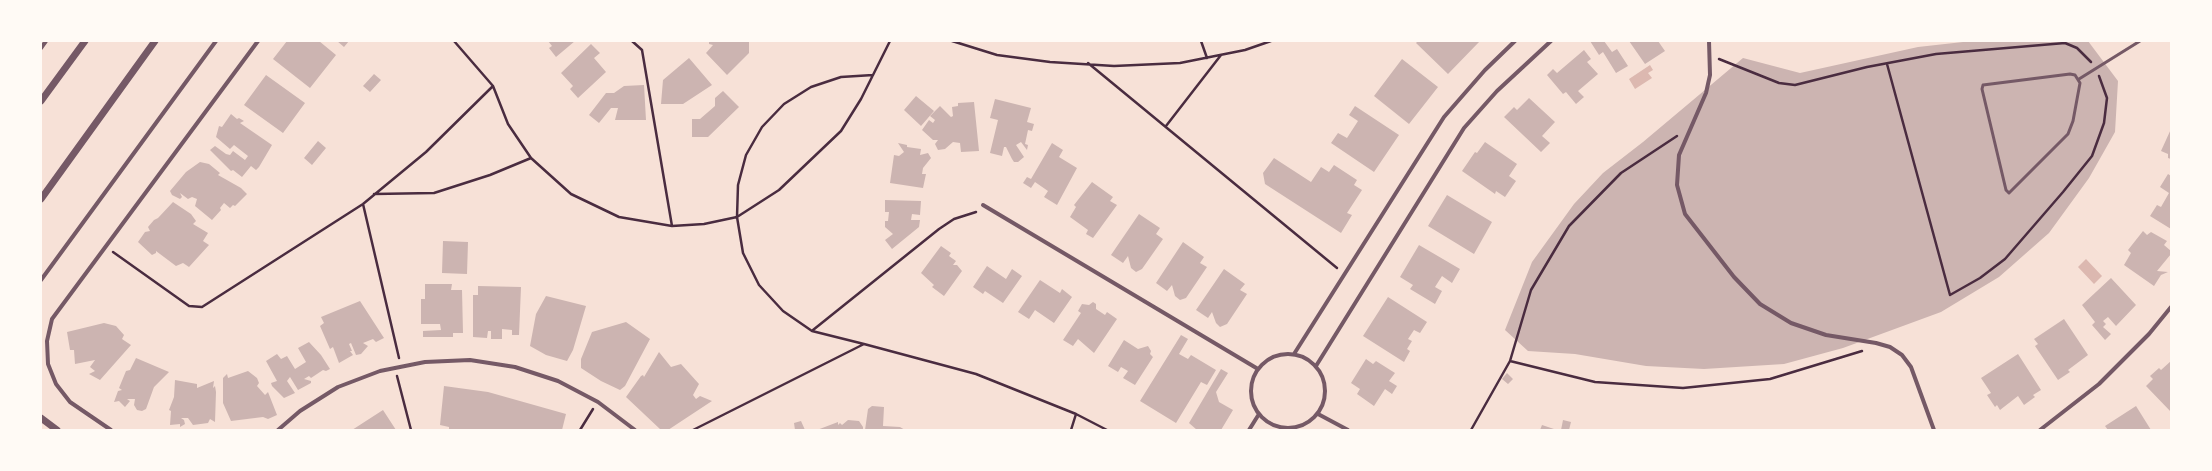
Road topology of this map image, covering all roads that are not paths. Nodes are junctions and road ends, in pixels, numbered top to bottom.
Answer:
1 (46, 41) edge
2 (85, 41) edge
3 (216, 41) edge
4 (258, 41) edge
5 (1516, 41) edge
6 (1551, 41) edge
7 (1710, 41) edge
8 (2140, 41) edge
9 (152, 43) edge
10 (41, 48) edge
11 (2079, 79) junction
12 (41, 101) edge
13 (41, 199) edge
14 (983, 205) dead end
15 (41, 280) edge
16 (2171, 307) edge
17 (1294, 354) junction
18 (1316, 366) junction
19 (1258, 369) junction
20 (1259, 414) junction
21 (1318, 414) junction
22 (41, 418) edge
23 (1279, 428) edge
24 (57, 430) edge
25 (112, 430) edge
26 (278, 430) edge
27 (635, 430) edge
28 (1249, 430) edge
29 (1348, 430) edge
30 (1934, 430) edge
31 (2040, 430) edge

1 - 10 street
2 - 12 street
3 - 15 street
4 - 25 street
5 - 17 street
6 - 18 street
7 - 30 street
8 - 11 lane
9 - 13 street
11 - 11 lane
14 - 19 street
16 - 31 street
17 - 18 street
17 - 19 street
18 - 21 street
19 - 20 street
20 - 23 street
20 - 28 street
21 - 23 street
21 - 29 street
22 - 24 street
26 - 27 street

